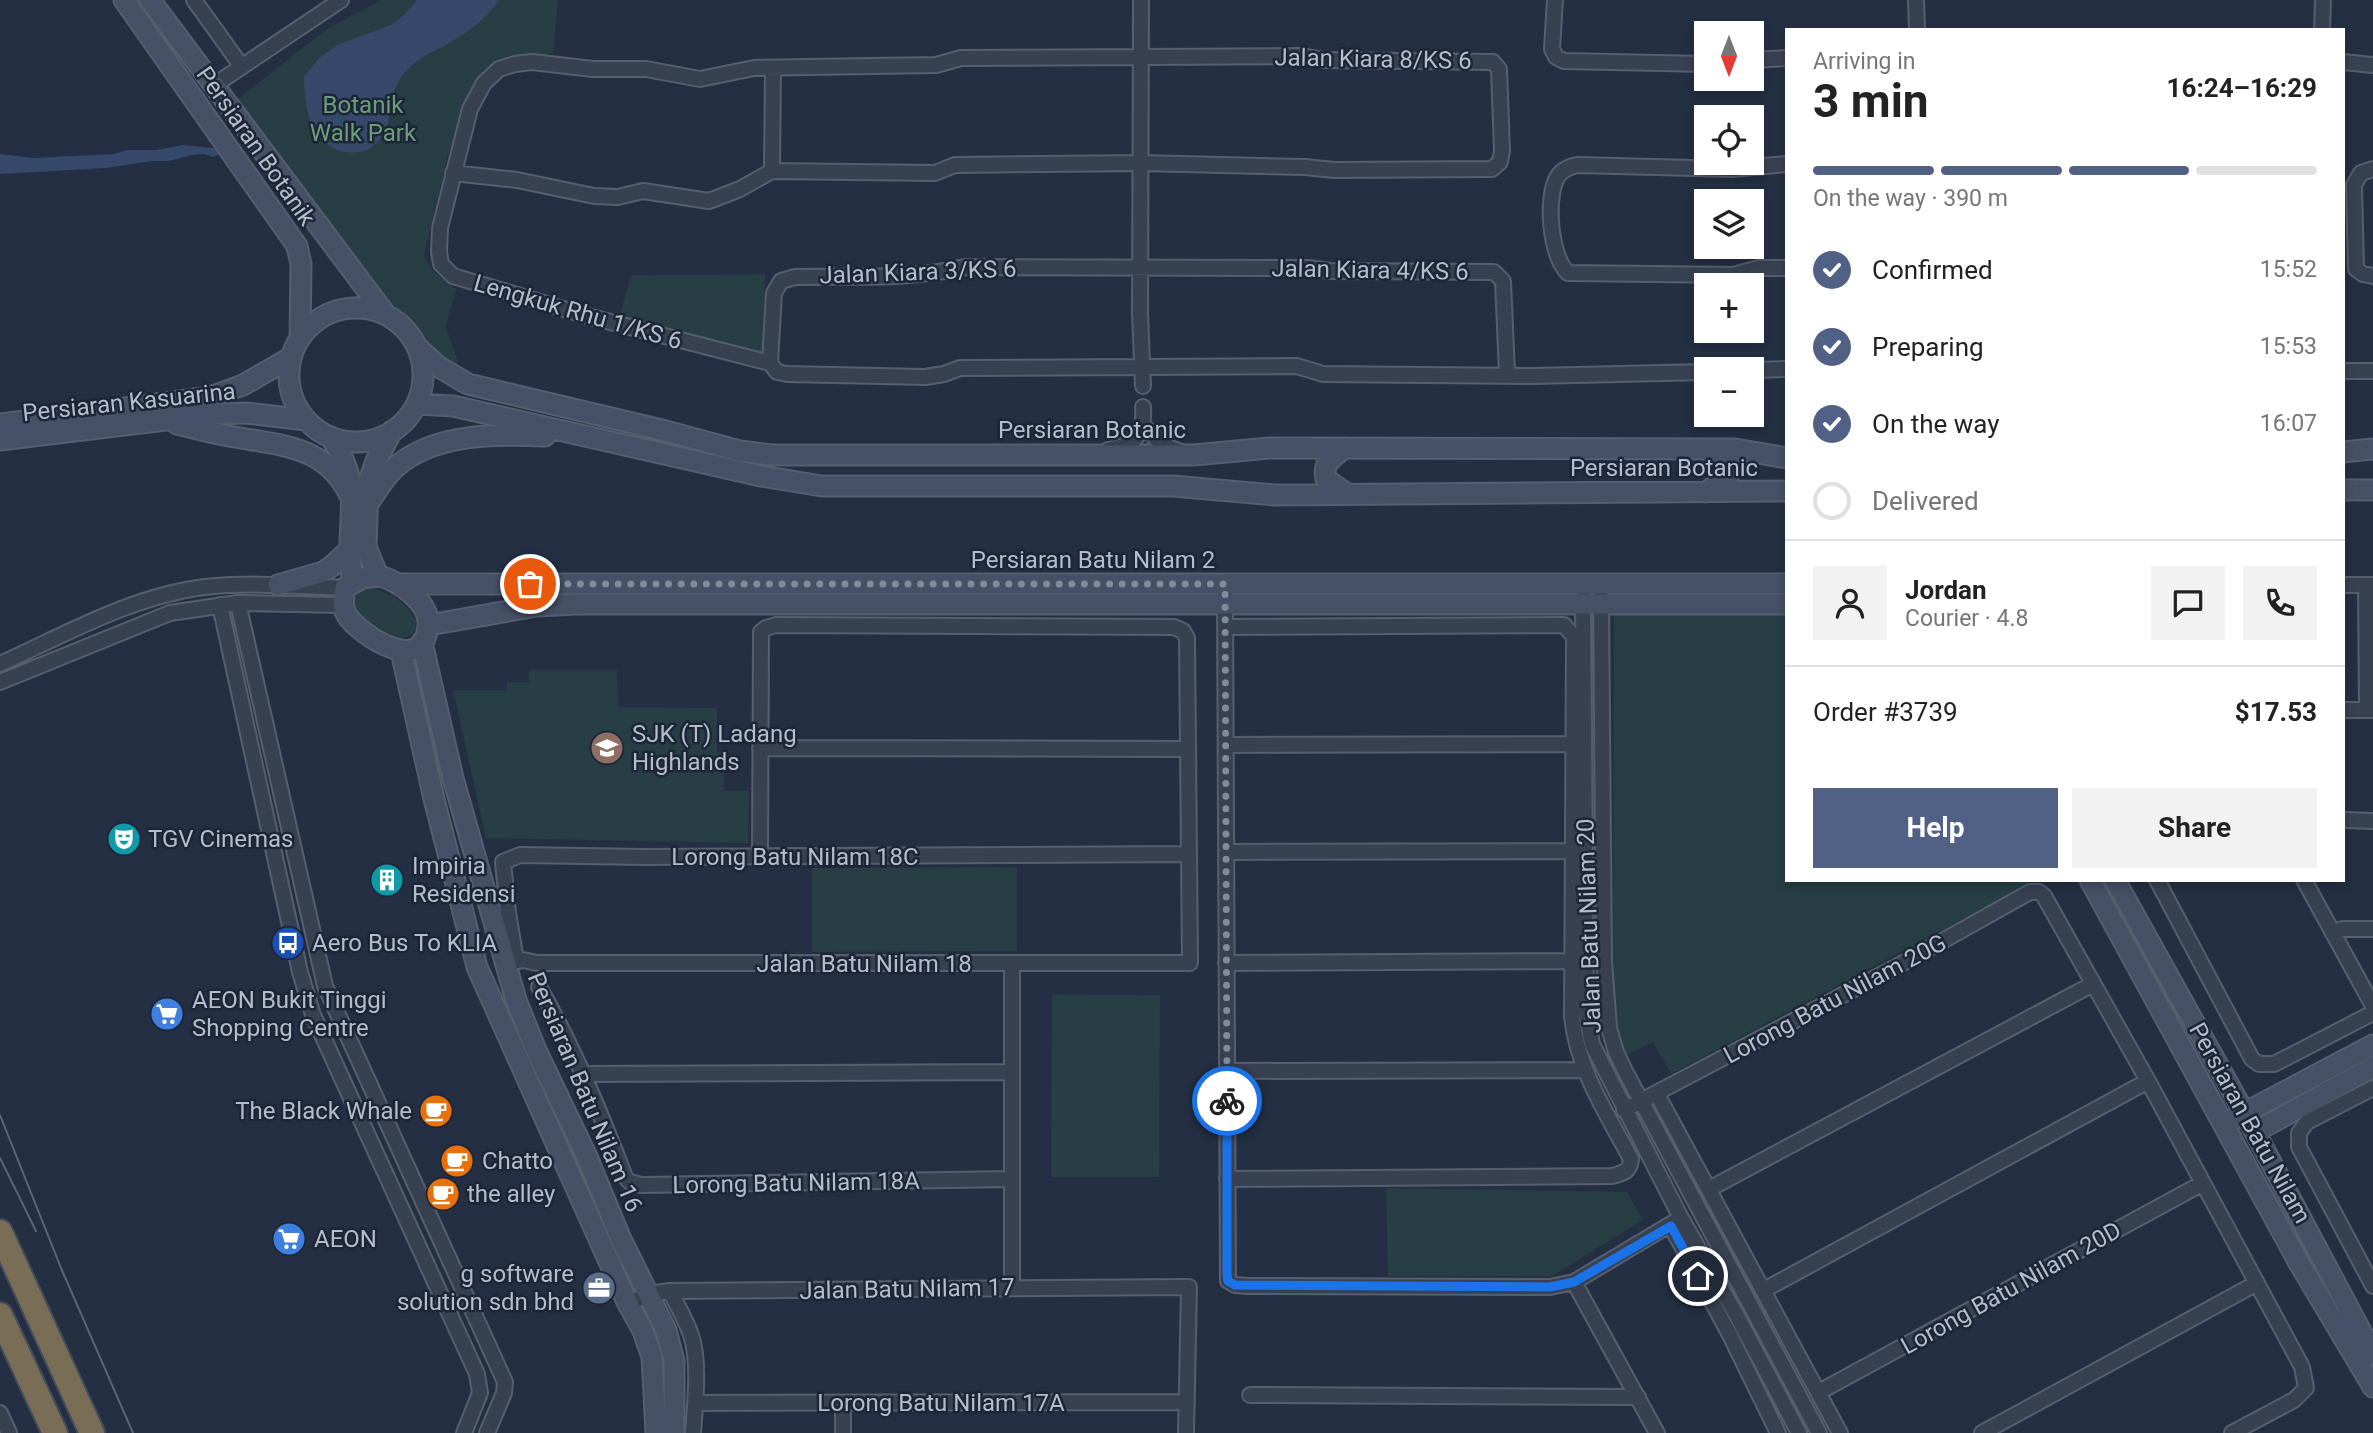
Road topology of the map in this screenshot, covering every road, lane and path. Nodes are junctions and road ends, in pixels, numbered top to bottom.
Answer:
1 (124, 0) edge
2 (149, 0) edge
3 (194, 0) edge
4 (341, 0) edge
5 (1141, 0) edge
6 (1916, 0) edge
7 (2323, 0) edge
8 (1555, 2) edge
9 (1917, 28) edge
10 (2322, 28) edge
11 (1141, 57) junction
12 (1785, 58) edge
13 (1764, 60) edge
14 (2345, 62) edge
15 (1694, 64) edge
16 (2373, 65) edge
17 (242, 66) junction
18 (773, 68) junction
19 (213, 86) junction
20 (1141, 163) junction
21 (1785, 164) edge
22 (2373, 169) edge
23 (772, 171) junction
24 (453, 173) junction
25 (1140, 268) junction
26 (1785, 268) edge
27 (2368, 275) edge
28 (385, 314) junction
29 (300, 337) junction
30 (418, 348) junction
31 (290, 358) junction
32 (770, 363) junction
33 (1143, 366) junction
34 (1785, 369) edge
35 (1764, 370) edge
36 (2345, 371) edge
37 (2373, 371) edge
38 (1694, 372) edge
39 (1507, 374) junction
40 (1143, 386) dead end
41 (417, 404) junction
42 (1143, 407) dead end
43 (306, 419) junction
44 (164, 422) junction
45 (0, 424) edge
46 (1143, 425) junction
47 (392, 431) junction
48 (331, 437) junction
49 (592, 438) junction
50 (0, 440) edge
51 (1344, 449) junction
52 (1706, 449) junction
53 (2373, 449) edge
54 (2345, 453) edge
55 (1086, 455) junction
56 (1194, 455) junction
57 (1785, 458) edge
58 (2345, 490) edge
59 (2373, 490) edge
60 (1785, 491) edge
61 (1704, 493) junction
62 (1347, 494) junction
63 (361, 504) junction
64 (350, 548) junction
65 (378, 576) junction
66 (400, 584) junction
67 (1592, 584) junction
68 (1785, 584) edge
69 (2345, 585) edge
70 (2370, 585) edge
71 (346, 592) junction
72 (275, 594) junction
73 (723, 594) junction
74 (1225, 594) junction
75 (238, 603) junction
76 (1785, 604) edge
77 (220, 605) junction
78 (1592, 605) junction
79 (1225, 626) junction
80 (425, 634) junction
81 (247, 642) junction
82 (401, 651) junction
83 (0, 664) edge
84 (0, 682) edge
85 (2345, 710) edge
86 (2370, 710) edge
87 (1573, 744) junction
88 (1226, 745) junction
89 (760, 748) junction
90 (1188, 749) junction
91 (274, 765) junction
92 (256, 769) junction
93 (2345, 820) edge
94 (2373, 821) edge
95 (1573, 851) junction
96 (1226, 852) junction
97 (1189, 854) junction
98 (760, 857) junction
99 (2091, 882) edge
100 (2116, 882) edge
101 (2158, 882) edge
102 (2305, 882) edge
103 (2373, 929) edge
104 (2332, 932) junction
105 (1604, 961) junction
106 (1579, 962) junction
107 (1012, 963) junction
108 (1226, 963) junction
109 (509, 966) junction
110 (320, 967) junction
111 (300, 972) junction
112 (2093, 984) junction
113 (539, 987) dead end
114 (2373, 1006) edge
115 (2373, 1013) edge
116 (2373, 1045) edge
117 (2373, 1067) edge
118 (1584, 1070) junction
119 (1227, 1071) junction
120 (1012, 1072) junction
121 (584, 1074) junction
122 (2148, 1081) junction
123 (2373, 1088) edge
124 (1657, 1094) junction
125 (1642, 1102) junction
126 (1624, 1111) junction
127 (2244, 1113) junction
128 (2223, 1124) junction
129 (2255, 1132) junction
130 (1011, 1179) junction
131 (1227, 1179) junction
132 (2203, 1183) junction
133 (1709, 1189) junction
134 (1676, 1222) junction
135 (0, 1232) edge
136 (1736, 1274) junction
137 (1574, 1282) junction
138 (2257, 1283) junction
139 (2373, 1286) edge
140 (1012, 1288) junction
141 (1764, 1290) junction
142 (670, 1291) junction
143 (649, 1294) junction
144 (628, 1304) junction
145 (0, 1315) edge
146 (1737, 1316) junction
147 (2373, 1354) edge
148 (2373, 1387) edge
149 (1819, 1392) junction
150 (1250, 1395) dead end
151 (1638, 1398) junction
152 (1187, 1402) junction
153 (695, 1403) junction
154 (842, 1403) junction
155 (0, 1413) edge
156 (9, 1433) edge
157 (55, 1433) edge
158 (92, 1433) edge
159 (464, 1433) edge
160 (487, 1433) edge
161 (656, 1433) edge
162 (674, 1433) edge
163 (693, 1433) edge
164 (843, 1433) edge
165 (1186, 1433) edge
166 (1657, 1433) edge
167 (1777, 1433) edge
168 (1799, 1433) edge
169 (1819, 1433) edge
170 (1840, 1433) edge
171 (1982, 1433) edge
172 (2232, 1433) edge

1 - 29 main road, Persiaran Botanik
2 - 19 main road, Persiaran Botanik
3 - 17 street
4 - 17 street
5 - 11 street
6 - 9 street
7 - 10 street
8 - 15 street
11 - 18 street, Jalan Kiara 8/KS 6
11 - 20 street
11 - 20 street, Jalan Kiara 8/KS 6
12 - 13 street
14 - 16 street
17 - 19 street
18 - 23 street
18 - 24 street, Lengkuk Rhu 1/KS 6
19 - 28 main road, Persiaran Botanik
20 - 23 street
20 - 25 street
21 - 26 street
22 - 27 street
23 - 24 street
24 - 32 street, Lengkuk Rhu 1/KS 6
25 - 32 street, Jalan Kiara 3/KS 6
25 - 33 street
25 - 39 street, Jalan Kiara 4/KS 6
28 - 29 main road
28 - 30 main road
29 - 31 main road
30 - 41 main road
30 - 55 main road, Persiaran Botanic
31 - 43 main road
31 - 45 main road, Persiaran Kasuarina
32 - 33 street, Lengkuk Rhu 1/KS 6
33 - 39 street, Lengkuk Rhu 1/KS 6
33 - 40 street
34 - 35 street
36 - 37 street
38 - 39 street, Lengkuk Rhu 1/KS 6
41 - 47 main road
41 - 49 main road, Persiaran Botanic
42 - 46 street
43 - 44 main road, Persiaran Kasuarina
43 - 48 main road
44 - 50 main road, Persiaran Kasuarina
44 - 63 main road
46 - 55 street
46 - 56 street
47 - 48 main road
47 - 63 main road
48 - 63 main road
49 - 62 main road, Persiaran Botanic
49 - 63 main road
51 - 52 main road, Persiaran Botanic
51 - 56 main road, Persiaran Botanic
51 - 62 main road
52 - 57 main road, Persiaran Botanic
52 - 61 main road
53 - 54 main road
55 - 56 main road, Persiaran Botanic
58 - 59 main road
60 - 61 main road, Persiaran Botanic
61 - 62 main road, Persiaran Botanic
63 - 64 main road
63 - 65 main road
64 - 71 main road
64 - 72 main road
65 - 66 main road
65 - 71 main road
66 - 73 main road, Persiaran Batu Nilam 2
66 - 80 main road
67 - 68 main road, Persiaran Batu Nilam 2
67 - 74 main road, Persiaran Batu Nilam 2
67 - 78 street, Jalan Batu Nilam 20
69 - 70 street
70 - 86 street
71 - 72 street
71 - 82 main road
72 - 75 street
72 - 81 street
72 - 83 street
73 - 74 main road, Persiaran Batu Nilam 2
73 - 80 main road, Persiaran Batu Nilam 2
74 - 78 main road, Persiaran Batu Nilam 2
74 - 79 street
75 - 77 street
75 - 81 street
76 - 78 main road, Persiaran Batu Nilam 2
77 - 84 street
77 - 92 street
78 - 105 street, Jalan Batu Nilam 20
78 - 106 street, Jalan Batu Nilam 20
79 - 87 street
79 - 88 street
80 - 82 main road
80 - 109 main road, Persiaran Batu Nilam 16
81 - 91 street
82 - 144 main road, Persiaran Batu Nilam 16
85 - 86 street
87 - 88 street
87 - 95 street
88 - 96 street
89 - 90 street
89 - 90 street
89 - 98 street
90 - 97 street
91 - 92 street
91 - 110 street
92 - 111 street
93 - 94 street
95 - 96 street
95 - 106 street
96 - 108 street
97 - 98 street, Lorong Batu Nilam 18C
97 - 107 street, Jalan Batu Nilam 18
98 - 109 street, Lorong Batu Nilam 18C
99 - 128 main road, Persiaran Batu Nilam
100 - 127 main road, Persiaran Batu Nilam
101 - 115 street
102 - 104 street
103 - 104 street
104 - 114 street
105 - 106 street
105 - 125 street, Jalan Batu Nilam 20
106 - 108 street
106 - 118 street
106 - 126 street, Jalan Batu Nilam 20
107 - 109 street, Jalan Batu Nilam 18
107 - 120 street
108 - 119 street
109 - 143 main road, Persiaran Batu Nilam 16
110 - 111 street
110 - 160 street
111 - 159 street
112 - 122 street
112 - 124 street, Lorong Batu Nilam 20G
112 - 133 street
113 - 121 street, Lorong Batu Nilam 18A
116 - 127 main road
117 - 129 main road
118 - 119 street
118 - 131 street
119 - 131 street
120 - 121 street
120 - 130 street
121 - 130 street, Lorong Batu Nilam 18A
122 - 132 street
122 - 141 street
123 - 139 street
124 - 125 street, Lorong Batu Nilam 20G
124 - 133 street
125 - 126 street, Lorong Batu Nilam 20G
125 - 136 street, Jalan Batu Nilam 20
126 - 134 street, Jalan Batu Nilam 20
127 - 128 main road
127 - 129 main road, Persiaran Batu Nilam
128 - 148 main road, Persiaran Batu Nilam
129 - 147 main road, Persiaran Batu Nilam
130 - 140 street
131 - 137 street
132 - 138 street
132 - 149 street, Lorong Batu Nilam 20D
133 - 141 street
134 - 137 street
134 - 146 street, Jalan Batu Nilam 20
134 - 167 street
135 - 158 highway
136 - 146 street, Jalan Batu Nilam 20
136 - 169 street, Jalan Batu Nilam 20
137 - 151 street
138 - 171 street
138 - 172 street
140 - 142 street, Jalan Batu Nilam 17
140 - 152 street, Jalan Batu Nilam 17
141 - 149 street
142 - 143 street, Jalan Batu Nilam 17
142 - 153 street
143 - 144 street, Jalan Batu Nilam 17
143 - 162 main road, Persiaran Batu Nilam 16
144 - 161 main road, Persiaran Batu Nilam 16
145 - 157 highway
146 - 168 street, Jalan Batu Nilam 20
149 - 170 street
150 - 151 street
151 - 166 street
152 - 154 street, Lorong Batu Nilam 17A
152 - 165 street
153 - 154 street, Lorong Batu Nilam 17A
153 - 163 street
154 - 164 street
155 - 156 street

